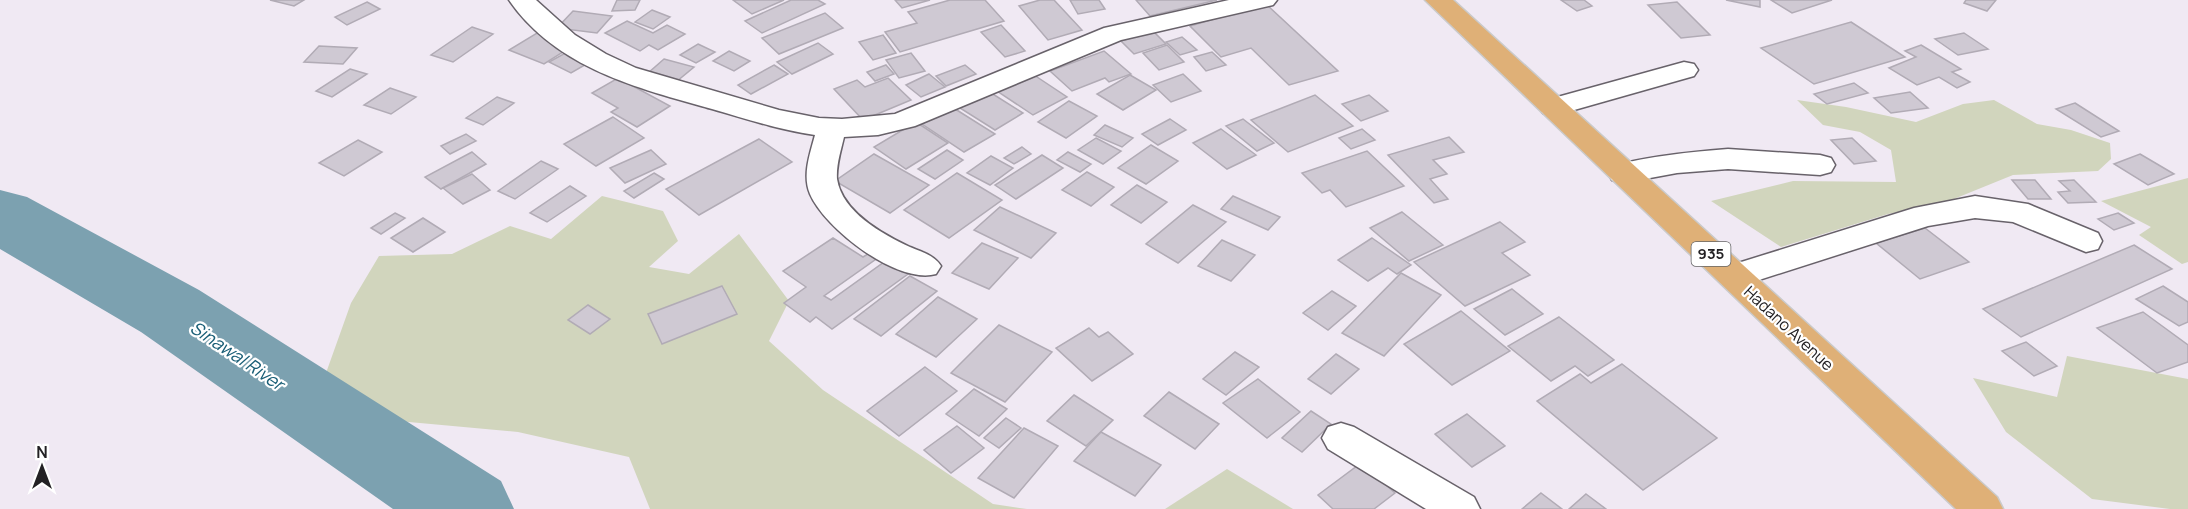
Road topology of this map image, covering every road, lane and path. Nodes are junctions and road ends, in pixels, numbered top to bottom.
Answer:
1 (522, 0) edge
2 (1264, 0) edge
3 (1438, 0) edge
4 (1684, 70) dead end
5 (1553, 107) junction
6 (831, 128) junction
7 (1820, 165) dead end
8 (1623, 173) junction
9 (2086, 241) dead end
10 (924, 266) dead end
11 (1734, 276) junction
12 (1341, 438) dead end
13 (1460, 509) edge
14 (1983, 509) edge

1 - 6 street
2 - 6 street
3 - 5 main road, Hadano Avenue / 935
4 - 5 street
5 - 8 main road, Hadano Avenue / 935
6 - 10 street
7 - 8 street
8 - 11 main road, Hadano Avenue / 935
9 - 11 street
11 - 14 main road, Hadano Avenue / 935
12 - 13 street

